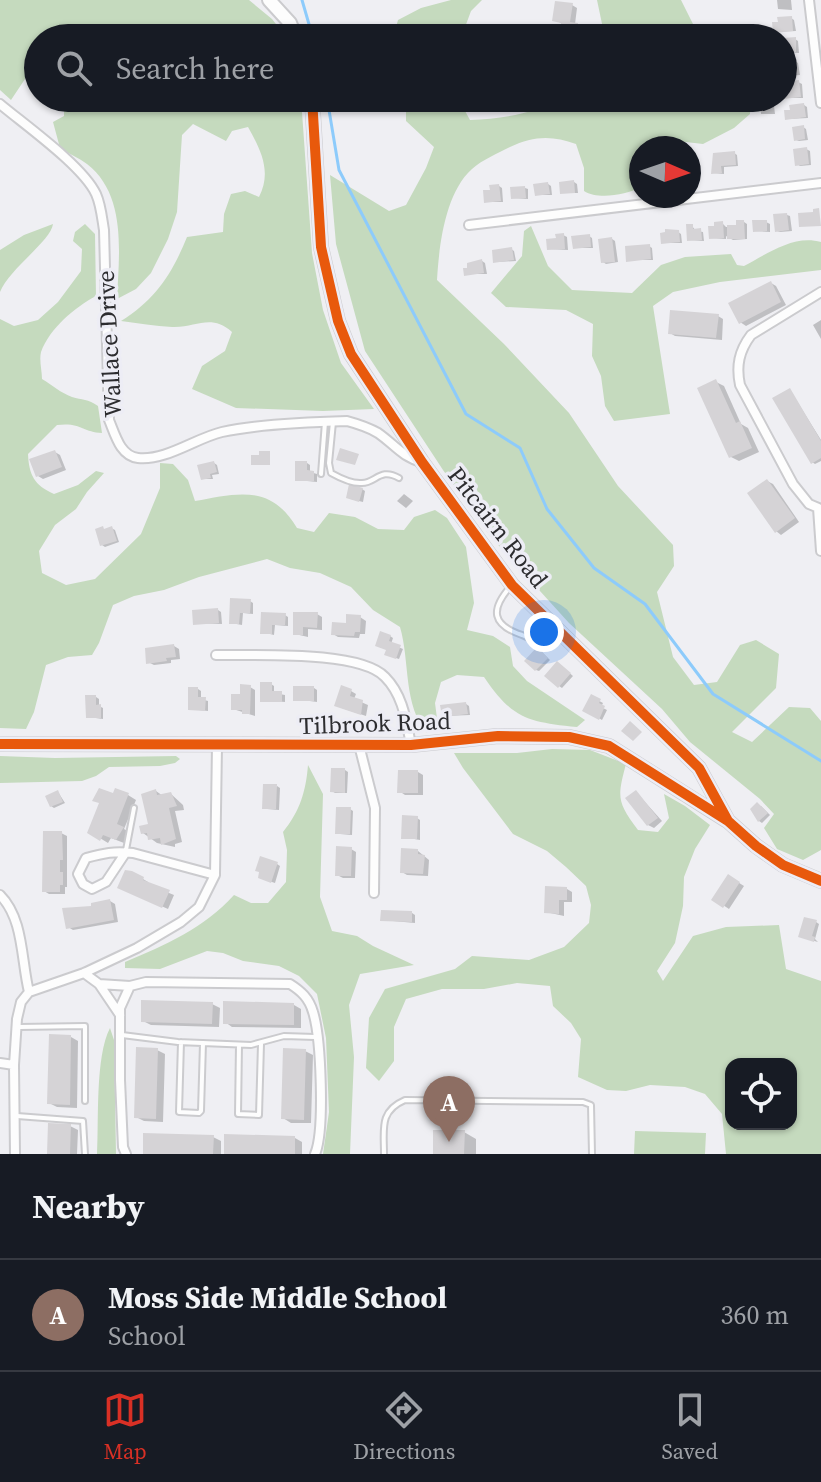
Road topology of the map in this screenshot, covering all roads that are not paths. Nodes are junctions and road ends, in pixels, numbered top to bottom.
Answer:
1 (269, 0) edge
2 (809, 0) edge
3 (821, 9) edge
4 (810, 10) junction
5 (290, 24) edge
6 (821, 103) edge
7 (0, 104) edge
8 (313, 112) edge
9 (821, 183) edge
10 (469, 225) dead end
11 (821, 292) edge
12 (329, 422) junction
13 (422, 462) junction
14 (321, 474) dead end
15 (399, 478) dead end
16 (820, 509) edge
17 (821, 551) edge
18 (512, 585) junction
19 (558, 629) junction
20 (216, 655) dead end
21 (0, 744) edge
22 (359, 745) junction
23 (411, 745) junction
24 (217, 746) junction
25 (134, 808) dead end
26 (728, 821) junction
27 (126, 852) junction
28 (215, 875) junction
29 (821, 881) edge
30 (374, 893) dead end
31 (0, 895) edge
32 (84, 973) junction
33 (99, 984) junction
34 (130, 986) junction
35 (29, 992) junction
36 (120, 1015) junction
37 (16, 1027) junction
38 (120, 1035) junction
39 (318, 1037) junction
40 (181, 1042) junction
41 (203, 1043) junction
42 (261, 1043) junction
43 (239, 1045) junction
44 (0, 1063) edge
45 (14, 1065) junction
46 (85, 1101) dead end
47 (14, 1116) junction
48 (15, 1154) edge
49 (85, 1154) edge
50 (126, 1154) edge
51 (315, 1154) edge
52 (384, 1154) edge
53 (592, 1154) edge

1 - 5 street
2 - 4 street
3 - 4 street
4 - 6 street
7 - 12 street, Wallace Drive
8 - 13 street, Pitcairn Road
9 - 10 street
11 - 16 street
12 - 13 street, Wallace Drive
12 - 14 lane
12 - 15 lane
13 - 18 street, Pitcairn Road
16 - 17 street
18 - 19 street, Pitcairn Road
18 - 19 lane
19 - 26 street, Pitcairn Road
20 - 23 street
21 - 24 street, Tilbrook Road
22 - 23 street, Tilbrook Road
22 - 24 street, Tilbrook Road
22 - 30 street
23 - 26 street, Tilbrook Road
24 - 28 street
25 - 27 lane
26 - 29 street, Pitcairn Road
27 - 27 street
27 - 28 street
28 - 32 street
31 - 35 street
32 - 33 street
32 - 35 street
33 - 34 street
33 - 36 street
34 - 36 street
34 - 39 street
35 - 37 street
36 - 38 street
37 - 45 street
37 - 46 lane
38 - 40 lane
38 - 50 street
39 - 42 lane
39 - 51 street
40 - 41 lane
40 - 41 lane
41 - 43 lane
42 - 43 lane
42 - 43 lane
44 - 45 street
45 - 47 street
47 - 48 street
47 - 49 lane
52 - 53 lane

